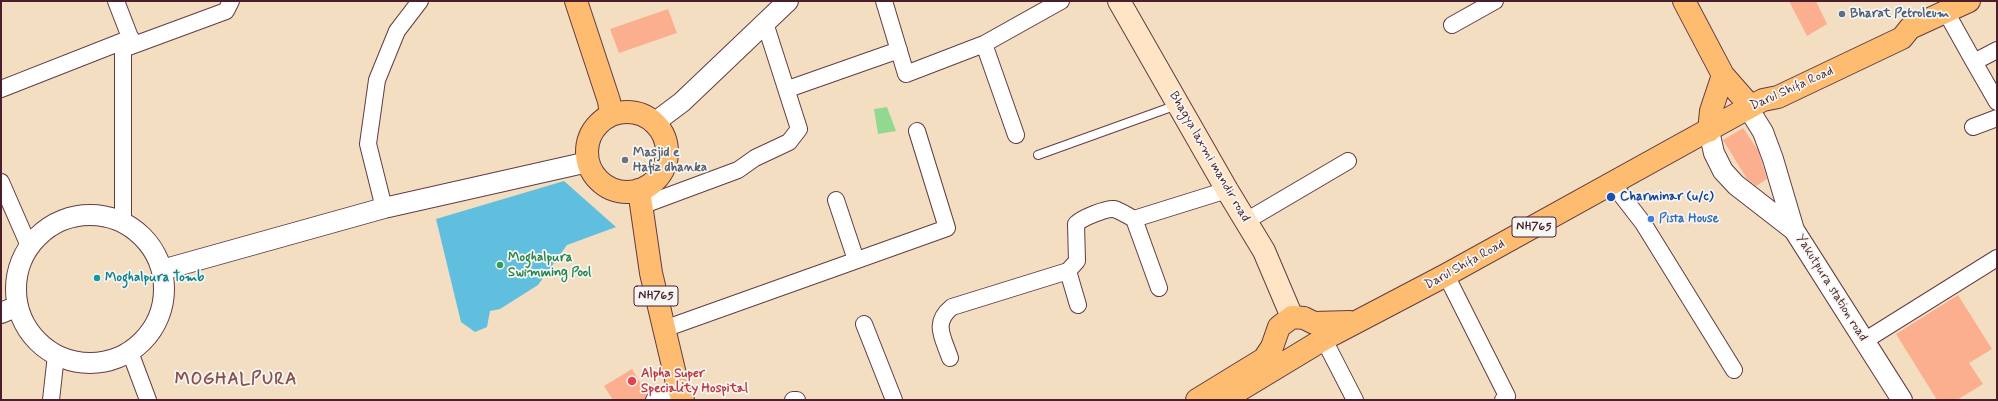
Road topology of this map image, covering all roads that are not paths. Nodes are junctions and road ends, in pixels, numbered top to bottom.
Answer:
1 (116, 1) edge
2 (231, 1) edge
3 (420, 1) edge
4 (576, 1) edge
5 (788, 1) edge
6 (884, 1) edge
7 (1061, 1) edge
8 (1119, 1) edge
9 (1495, 1) edge
10 (1684, 1) edge
11 (1969, 1) edge
12 (1946, 12) junction
13 (765, 23) junction
14 (1452, 25) dead end
15 (132, 42) junction
16 (984, 44) junction
17 (899, 50) junction
18 (1997, 50) edge
19 (1974, 62) junction
20 (1723, 75) junction
21 (1, 89) edge
22 (788, 89) junction
23 (1997, 102) edge
24 (1756, 104) junction
25 (1178, 105) junction
26 (611, 115) junction
27 (1997, 118) edge
28 (654, 123) junction
29 (1973, 127) dead end
30 (1709, 131) junction
31 (917, 132) dead end
32 (1016, 135) dead end
33 (1038, 155) dead end
34 (1348, 161) dead end
35 (588, 162) junction
36 (1, 182) edge
37 (1612, 184) junction
38 (1227, 190) junction
39 (640, 198) junction
40 (836, 200) dead end
41 (384, 208) junction
42 (1134, 218) junction
43 (1246, 221) junction
44 (123, 222) junction
45 (1794, 230) junction
46 (29, 246) junction
47 (1997, 258) edge
48 (856, 260) junction
49 (162, 270) junction
50 (1068, 271) junction
51 (1446, 276) junction
52 (1159, 288) dead end
53 (1078, 306) dead end
54 (9, 309) edge
55 (1292, 318) junction
56 (864, 324) dead end
57 (664, 329) junction
58 (1319, 331) junction
59 (1864, 340) junction
60 (130, 352) junction
61 (56, 355) junction
62 (950, 358) dead end
63 (1734, 370) dead end
64 (681, 394) edge
65 (51, 400) edge
66 (148, 400) edge
67 (654, 400) edge
68 (793, 400) edge
69 (797, 400) edge
70 (894, 400) edge
71 (1197, 400) edge
72 (1223, 400) edge
73 (1354, 400) edge
74 (1502, 400) edge
75 (1902, 400) edge

1 - 15 street
2 - 15 street
3 - 41 street
4 - 26 main road
5 - 13 street
6 - 17 street
7 - 16 street
8 - 25 main road, Bhagya laxmi mandir road
9 - 14 street
10 - 20 main road
11 - 12 main road
12 - 19 street
12 - 24 main road, Darul Shifa Road
13 - 22 street
13 - 28 street
15 - 21 street
15 - 44 street
16 - 17 street
16 - 32 street
17 - 22 street
18 - 19 street
19 - 23 street
20 - 24 main road
20 - 30 main road
22 - 39 street
24 - 30 main road, Darul Shifa Road / NH765
24 - 45 street
25 - 33 lane
25 - 38 main road, Bhagya laxmi mandir road
26 - 28 main road
26 - 35 main road
27 - 29 street
28 - 39 main road
30 - 37 main road, Darul Shifa Road / NH765
30 - 45 street, Yakutpura station road
31 - 48 street
34 - 43 street
35 - 39 main road
35 - 41 street
36 - 46 street
37 - 51 main road, Darul Shifa Road / NH765
37 - 63 street
38 - 42 street
38 - 43 main road, Bhagya laxmi mandir road
39 - 57 main road, NH765
40 - 48 street
41 - 49 street
42 - 50 street
42 - 52 street
43 - 55 main road, Bhagya laxmi mandir road
44 - 46 street
44 - 49 street
45 - 59 street, Yakutpura station road
46 - 54 street
47 - 59 street
48 - 57 street
49 - 60 street
50 - 53 street
50 - 62 street
51 - 58 main road, Darul Shifa Road / NH765
51 - 74 street
54 - 61 street
55 - 58 main road, NH765
55 - 71 main road
56 - 70 street
57 - 64 main road, NH765
58 - 72 main road, NH765
58 - 73 street
59 - 75 street, Yakutpura station road
60 - 61 street
60 - 66 street
61 - 65 street
64 - 67 street
68 - 69 street

